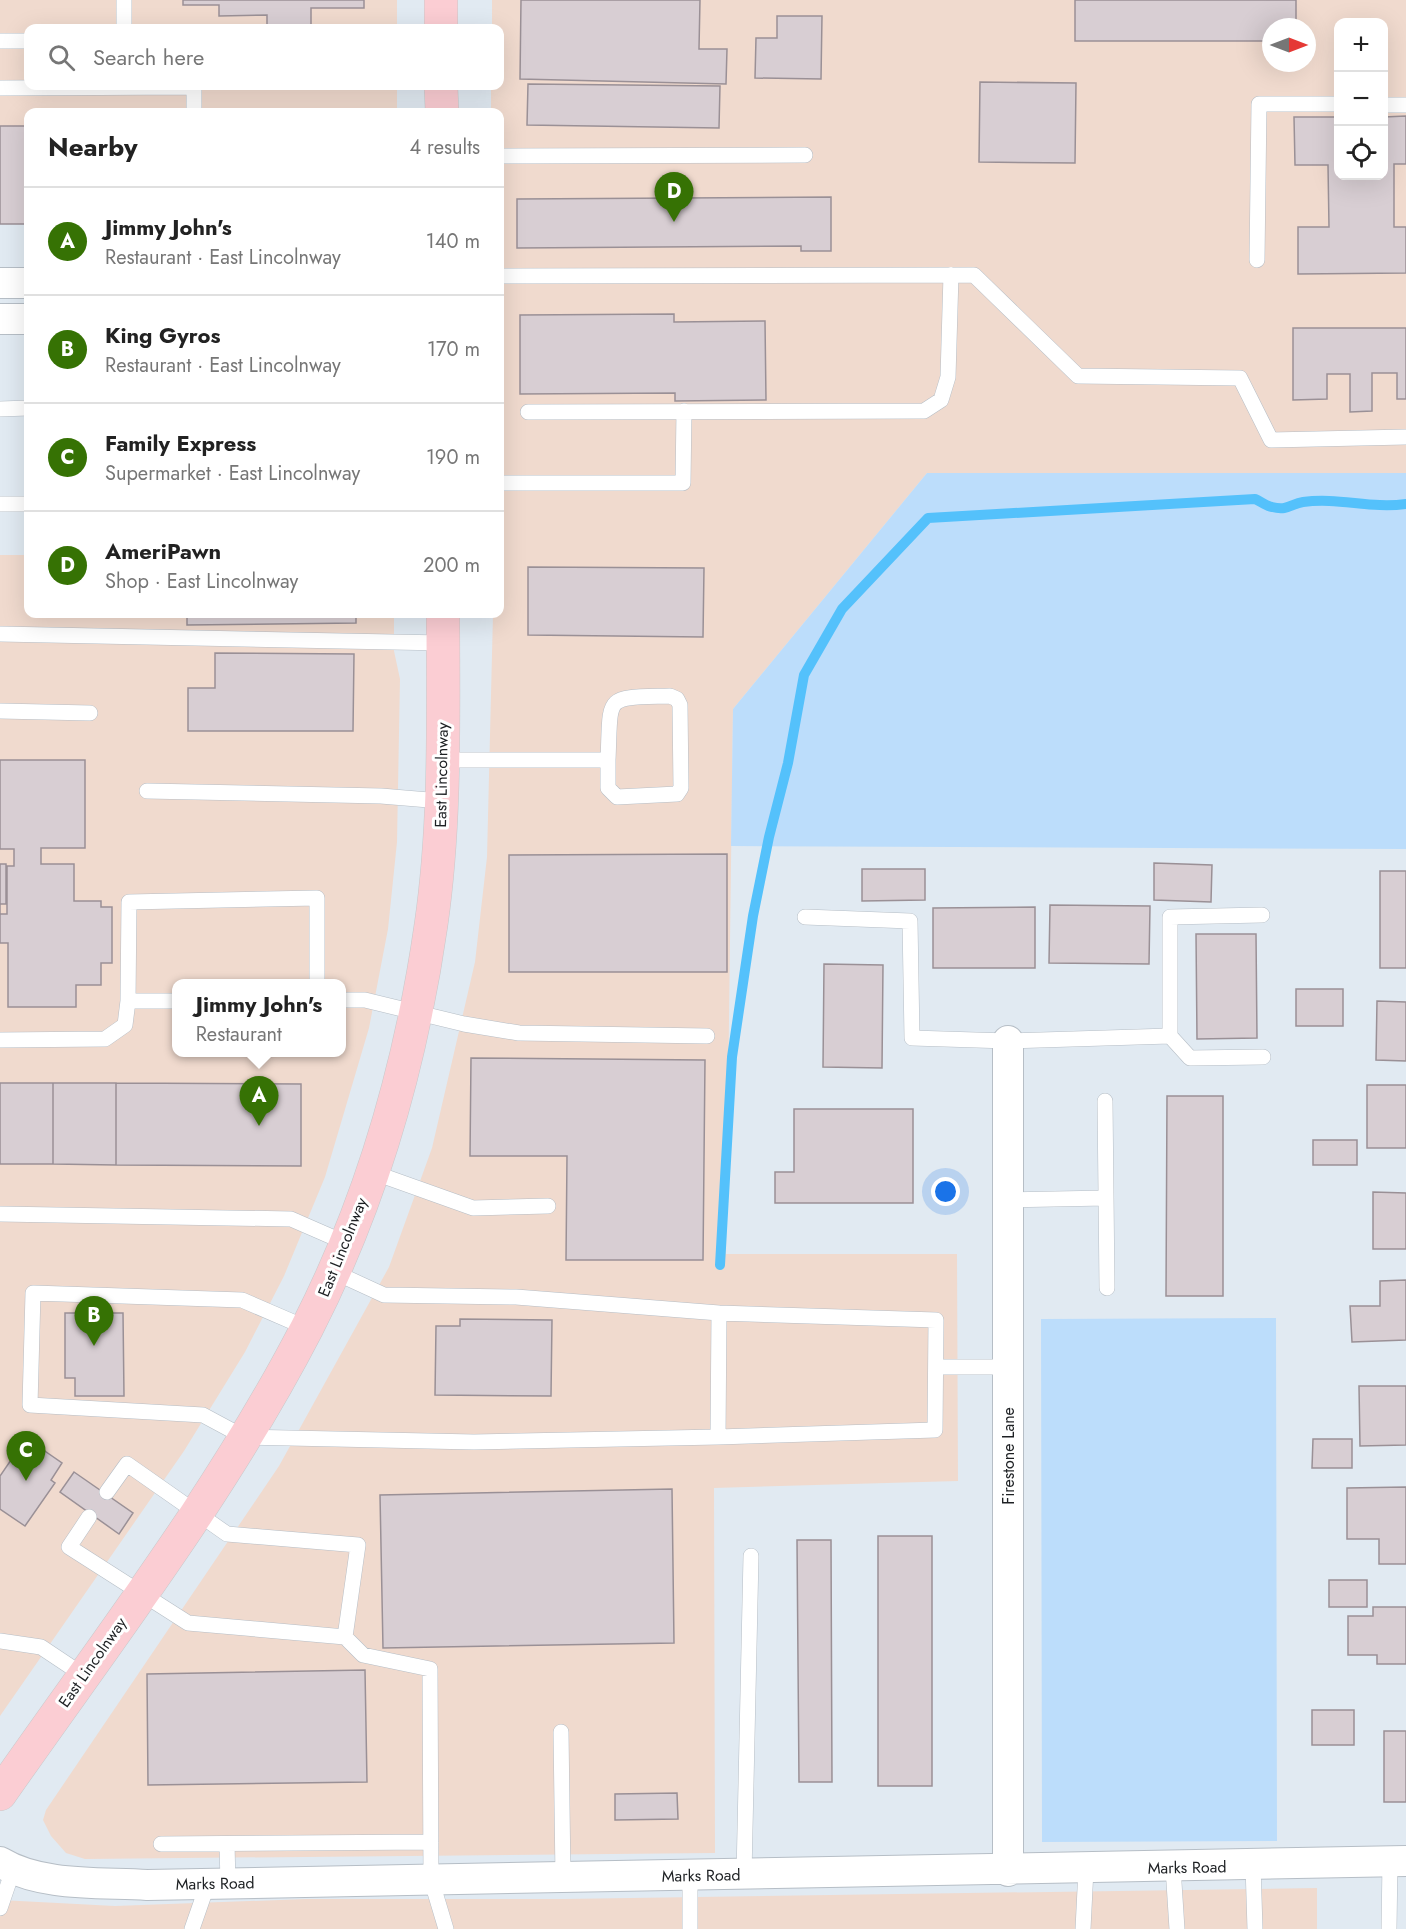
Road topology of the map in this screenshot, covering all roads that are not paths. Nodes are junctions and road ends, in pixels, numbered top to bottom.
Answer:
1 (124, 0) edge
2 (441, 0) edge
3 (124, 24) edge
4 (441, 24) edge
5 (0, 41) edge
6 (24, 41) edge
7 (0, 88) edge
8 (24, 88) edge
9 (195, 90) edge
10 (441, 90) edge
11 (1334, 104) edge
12 (1388, 105) edge
13 (1406, 105) edge
14 (195, 108) edge
15 (442, 108) edge
16 (504, 156) edge
17 (805, 156) dead end
18 (1257, 260) dead end
19 (951, 275) junction
20 (504, 276) edge
21 (0, 283) edge
22 (24, 283) edge
23 (0, 319) edge
24 (24, 320) edge
25 (24, 408) edge
26 (0, 409) edge
27 (684, 411) junction
28 (528, 412) dead end
29 (1406, 437) edge
30 (504, 483) edge
31 (0, 504) edge
32 (24, 504) edge
33 (443, 628) edge
34 (0, 634) edge
35 (0, 711) edge
36 (90, 713) dead end
37 (608, 759) junction
38 (443, 760) junction
39 (147, 791) dead end
40 (441, 801) junction
41 (1262, 915) dead end
42 (805, 917) dead end
43 (317, 979) edge
44 (346, 1000) edge
45 (128, 1001) junction
46 (172, 1001) edge
47 (416, 1011) junction
48 (707, 1035) dead end
49 (1170, 1036) junction
50 (0, 1040) edge
51 (1008, 1041) junction
52 (1263, 1057) dead end
53 (1106, 1101) dead end
54 (372, 1172) junction
55 (1106, 1198) junction
56 (1008, 1200) junction
57 (548, 1206) dead end
58 (0, 1214) edge
59 (340, 1257) junction
60 (1107, 1288) dead end
61 (719, 1313) junction
62 (307, 1328) junction
63 (936, 1367) junction
64 (1008, 1367) junction
65 (244, 1437) junction
66 (718, 1437) junction
67 (107, 1492) dead end
68 (196, 1512) junction
69 (89, 1517) dead end
70 (751, 1556) dead end
71 (141, 1593) junction
72 (345, 1637) junction
73 (0, 1641) edge
74 (83, 1675) junction
75 (561, 1732) dead end
76 (0, 1794) edge
77 (431, 1842) junction
78 (161, 1844) dead end
79 (226, 1844) junction
80 (1398, 1861) edge
81 (1253, 1865) junction
82 (7, 1866) edge
83 (1173, 1867) junction
84 (1086, 1869) junction
85 (1008, 1871) junction
86 (690, 1875) junction
87 (744, 1875) junction
88 (563, 1877) junction
89 (430, 1879) junction
90 (218, 1883) junction
91 (0, 1908) edge
92 (192, 1929) edge
93 (446, 1929) edge
94 (690, 1929) edge
95 (1083, 1929) edge
96 (1177, 1929) edge
97 (1255, 1929) edge
98 (1389, 1929) edge

1 - 3 lane
2 - 4 main road
5 - 6 lane
7 - 8 lane
9 - 14 lane
10 - 15 main road
11 - 18 lane
12 - 13 lane
16 - 17 lane
19 - 20 lane
19 - 27 lane
19 - 29 lane
21 - 22 street
23 - 24 street
25 - 26 lane
27 - 28 lane
27 - 30 lane
31 - 32 lane
33 - 34 lane
33 - 38 main road, East Lincolnway
35 - 36 lane
37 - 37 lane
37 - 38 lane
38 - 40 main road, East Lincolnway
39 - 40 lane
40 - 47 main road, East Lincolnway
41 - 49 lane
42 - 51 lane
43 - 45 lane
44 - 47 lane
45 - 46 lane
45 - 50 lane
47 - 48 lane
47 - 54 main road, East Lincolnway
49 - 51 lane
49 - 52 lane
51 - 56 street, Firestone Lane
53 - 55 lane
54 - 57 lane
54 - 59 main road, East Lincolnway
55 - 56 lane
55 - 60 lane
56 - 64 street, Firestone Lane
58 - 59 lane
59 - 61 lane
59 - 62 main road, East Lincolnway
61 - 63 lane
61 - 66 lane
62 - 65 main road, East Lincolnway
62 - 65 lane
63 - 64 lane
63 - 66 lane
64 - 85 street, Firestone Lane
65 - 66 lane
65 - 68 main road, East Lincolnway
67 - 68 lane
68 - 71 main road, East Lincolnway
68 - 72 lane
69 - 71 lane
70 - 87 lane
71 - 72 lane
71 - 74 main road, East Lincolnway
72 - 77 lane
73 - 74 lane
74 - 76 main road, East Lincolnway
75 - 88 lane
77 - 79 lane
77 - 89 lane
78 - 79 lane
79 - 90 lane
80 - 81 street, Marks Road
80 - 98 lane
81 - 83 street, Marks Road
81 - 97 lane
82 - 90 street, Marks Road
82 - 91 lane
83 - 84 street, Marks Road
83 - 96 lane
84 - 85 street, Marks Road
84 - 95 lane
85 - 87 street, Marks Road
86 - 87 street, Marks Road
86 - 88 street, Marks Road
86 - 94 lane
88 - 89 street, Marks Road
89 - 90 street, Marks Road
89 - 93 lane
90 - 92 lane

